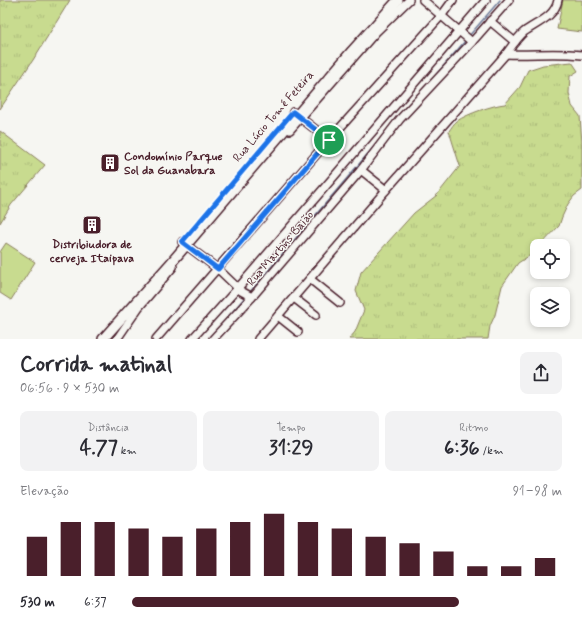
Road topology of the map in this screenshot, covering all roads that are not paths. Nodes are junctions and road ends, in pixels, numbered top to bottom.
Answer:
1 (390, 0) edge
2 (398, 0) edge
3 (409, 0) edge
4 (424, 0) edge
5 (453, 0) edge
6 (486, 0) edge
7 (509, 0) edge
8 (558, 0) edge
9 (442, 15) junction
10 (490, 22) junction
11 (466, 36) junction
12 (515, 42) junction
13 (506, 54) junction
14 (582, 54) edge
15 (297, 115) junction
16 (329, 140) junction
17 (361, 170) junction
18 (386, 190) junction
19 (186, 245) junction
20 (218, 269) junction
21 (310, 279) junction
22 (240, 289) junction
23 (250, 296) junction
24 (294, 298) junction
25 (340, 303) dead end
26 (278, 316) junction
27 (316, 316) dead end
28 (298, 332) dead end
29 (97, 339) edge
30 (103, 339) edge
31 (117, 339) edge
32 (156, 339) edge
33 (192, 339) edge
34 (213, 339) edge
35 (258, 339) edge

1 - 15 main road, Rua Lúcio Tomé Feteira
2 - 15 main road, Rua Lúcio Tomé Feteira
3 - 15 street
4 - 9 street
5 - 9 street
6 - 11 street
7 - 10 street, Rua Martins Baião
8 - 12 street
9 - 11 street
9 - 16 street
10 - 11 street, Rua Martins Baião
10 - 12 street
11 - 17 street, Rua Martins Baião
11 - 22 street
12 - 13 street
13 - 14 street
13 - 18 street
15 - 16 street
15 - 19 main road, Rua Lúcio Tomé Feteira
16 - 20 street
17 - 18 street
17 - 23 street, Rua Martins Baião
18 - 21 street
19 - 20 street
19 - 29 main road, Rua Lúcio Tomé Feteira
19 - 30 main road, Rua Lúcio Tomé Feteira
19 - 31 street
20 - 22 street
20 - 32 street
21 - 24 street
21 - 25 street
22 - 23 street
22 - 33 street
23 - 34 street, Rua Martins Baião
24 - 26 street
24 - 27 street
26 - 28 street
26 - 35 street

